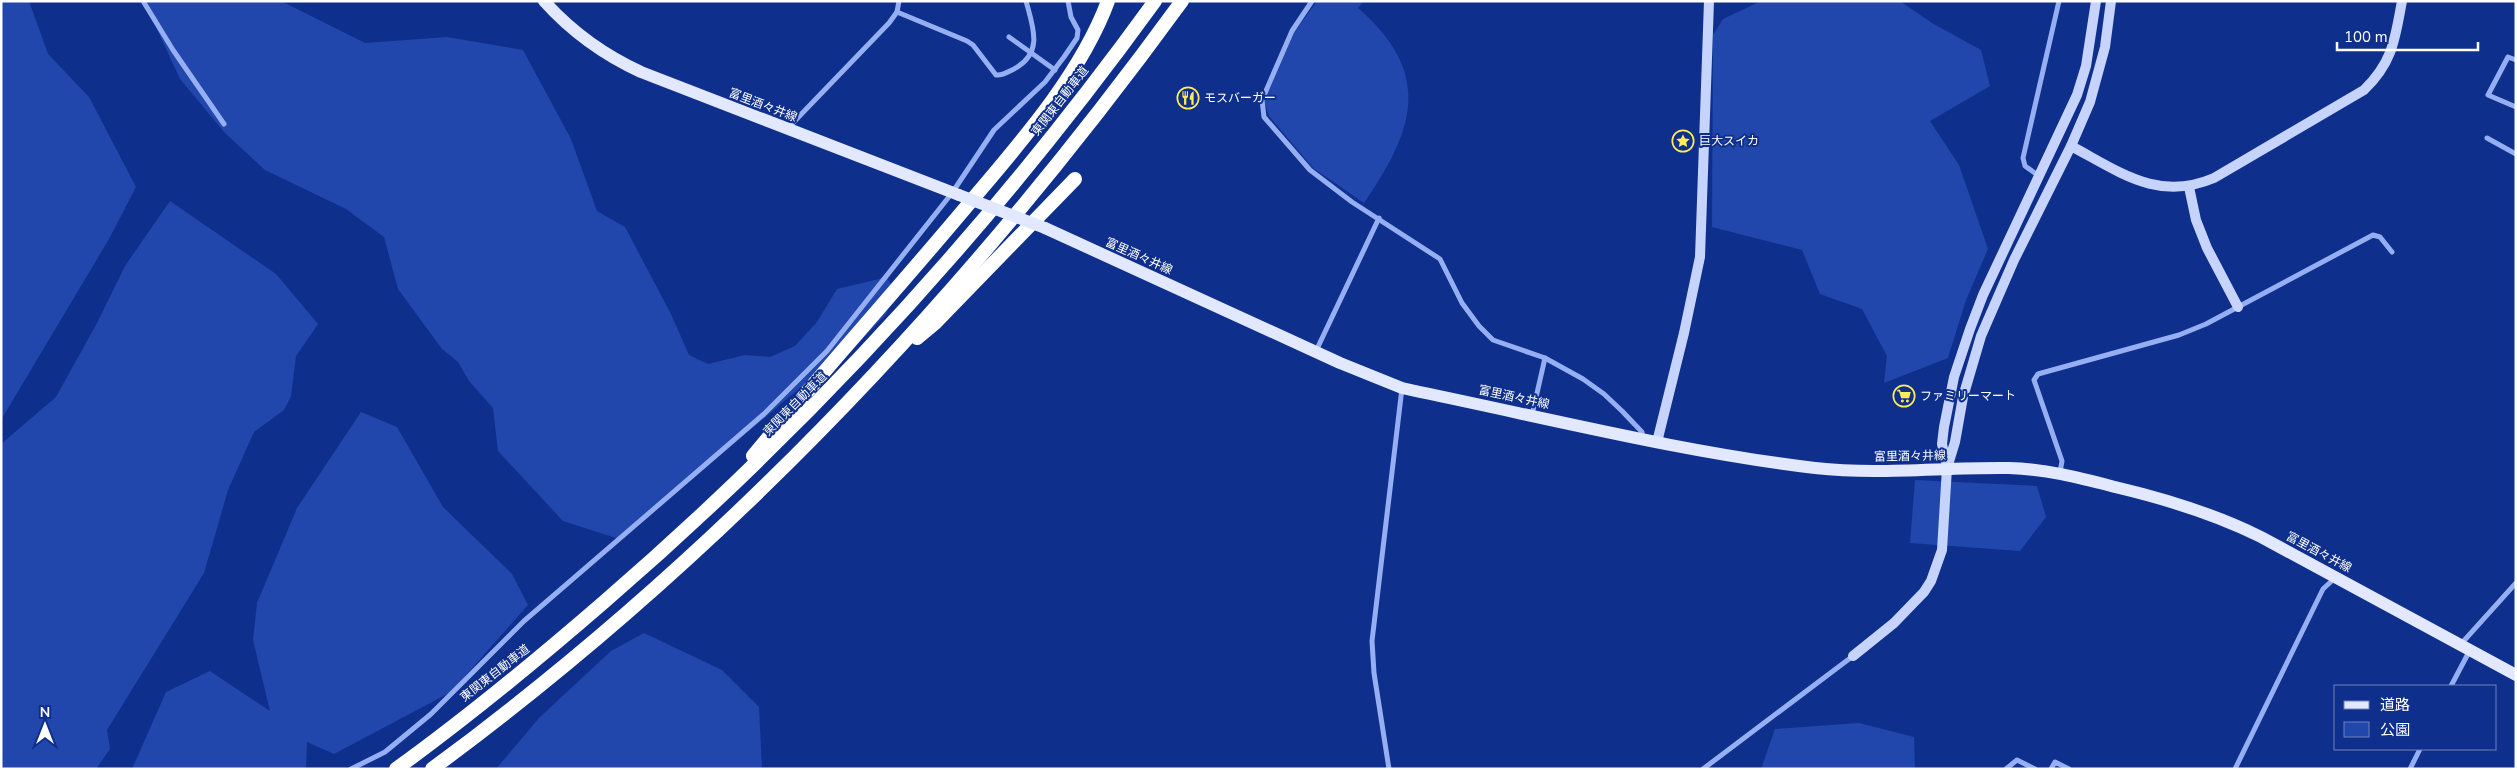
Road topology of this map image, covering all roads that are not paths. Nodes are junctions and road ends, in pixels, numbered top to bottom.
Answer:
1 (143, 1) edge
2 (544, 1) edge
3 (899, 1) edge
4 (1026, 1) edge
5 (1068, 1) edge
6 (1108, 1) edge
7 (1154, 1) edge
8 (1182, 1) edge
9 (1312, 1) edge
10 (1709, 1) edge
11 (2059, 1) edge
12 (2096, 1) edge
13 (2111, 1) edge
14 (2402, 1) edge
15 (897, 12) junction
16 (1009, 37) dead end
17 (1032, 53) junction
18 (2516, 60) edge
19 (1055, 70) junction
20 (2516, 107) edge
21 (224, 124) dead end
22 (786, 129) junction
23 (2486, 138) dead end
24 (2071, 146) junction
25 (2516, 154) edge
26 (2039, 176) junction
27 (1075, 179) dead end
28 (2189, 187) junction
29 (956, 194) junction
30 (1379, 218) junction
31 (2392, 252) dead end
32 (2238, 307) junction
33 (1316, 352) junction
34 (1545, 358) junction
35 (874, 376) junction
36 (1402, 388) junction
37 (1532, 415) junction
38 (1643, 439) junction
39 (1657, 442) junction
40 (1947, 468) junction
41 (2060, 472) junction
42 (709, 508) junction
43 (2336, 577) junction
44 (2516, 583) edge
45 (2465, 647) junction
46 (1853, 656) joint
47 (2516, 675) edge
48 (2451, 685) edge
49 (2420, 750) edge
50 (351, 769) edge
51 (396, 769) edge
52 (432, 769) edge
53 (1389, 769) edge
54 (1703, 769) edge
55 (2006, 769) edge
56 (2034, 769) edge
57 (2051, 769) edge
58 (2069, 769) edge
59 (2235, 769) edge
60 (2410, 769) edge

1 - 21 street
2 - 22 main road, 富里酒々井線
3 - 15 street
4 - 17 street
5 - 19 street
6 - 42 highway
7 - 42 highway, 東関東自動車道
8 - 35 highway
9 - 30 street
10 - 39 street
11 - 26 street
12 - 26 street
13 - 24 street
14 - 28 street
15 - 17 street
15 - 22 street
16 - 17 street
17 - 19 street
18 - 20 street
19 - 29 street
22 - 29 main road, 富里酒々井線
23 - 25 street
24 - 28 street
24 - 40 street
26 - 40 street
27 - 35 highway
28 - 32 street
29 - 33 main road, 富里酒々井線, bridge
29 - 50 street
30 - 33 street
30 - 34 street
31 - 32 street
32 - 41 street
33 - 36 main road, 富里酒々井線
34 - 37 street
34 - 38 street
35 - 52 highway
36 - 37 main road, 富里酒々井線
36 - 53 street
37 - 38 main road, 富里酒々井線
38 - 39 main road, 富里酒々井線
39 - 40 main road, 富里酒々井線
40 - 41 main road, 富里酒々井線
40 - 46 street
41 - 43 main road, 富里酒々井線
42 - 51 highway, 東関東自動車道
43 - 45 main road, 富里酒々井線
43 - 59 street
44 - 45 street
45 - 47 main road, 富里酒々井線
45 - 48 street
46 - 54 street
49 - 60 street
55 - 56 street
57 - 58 street

